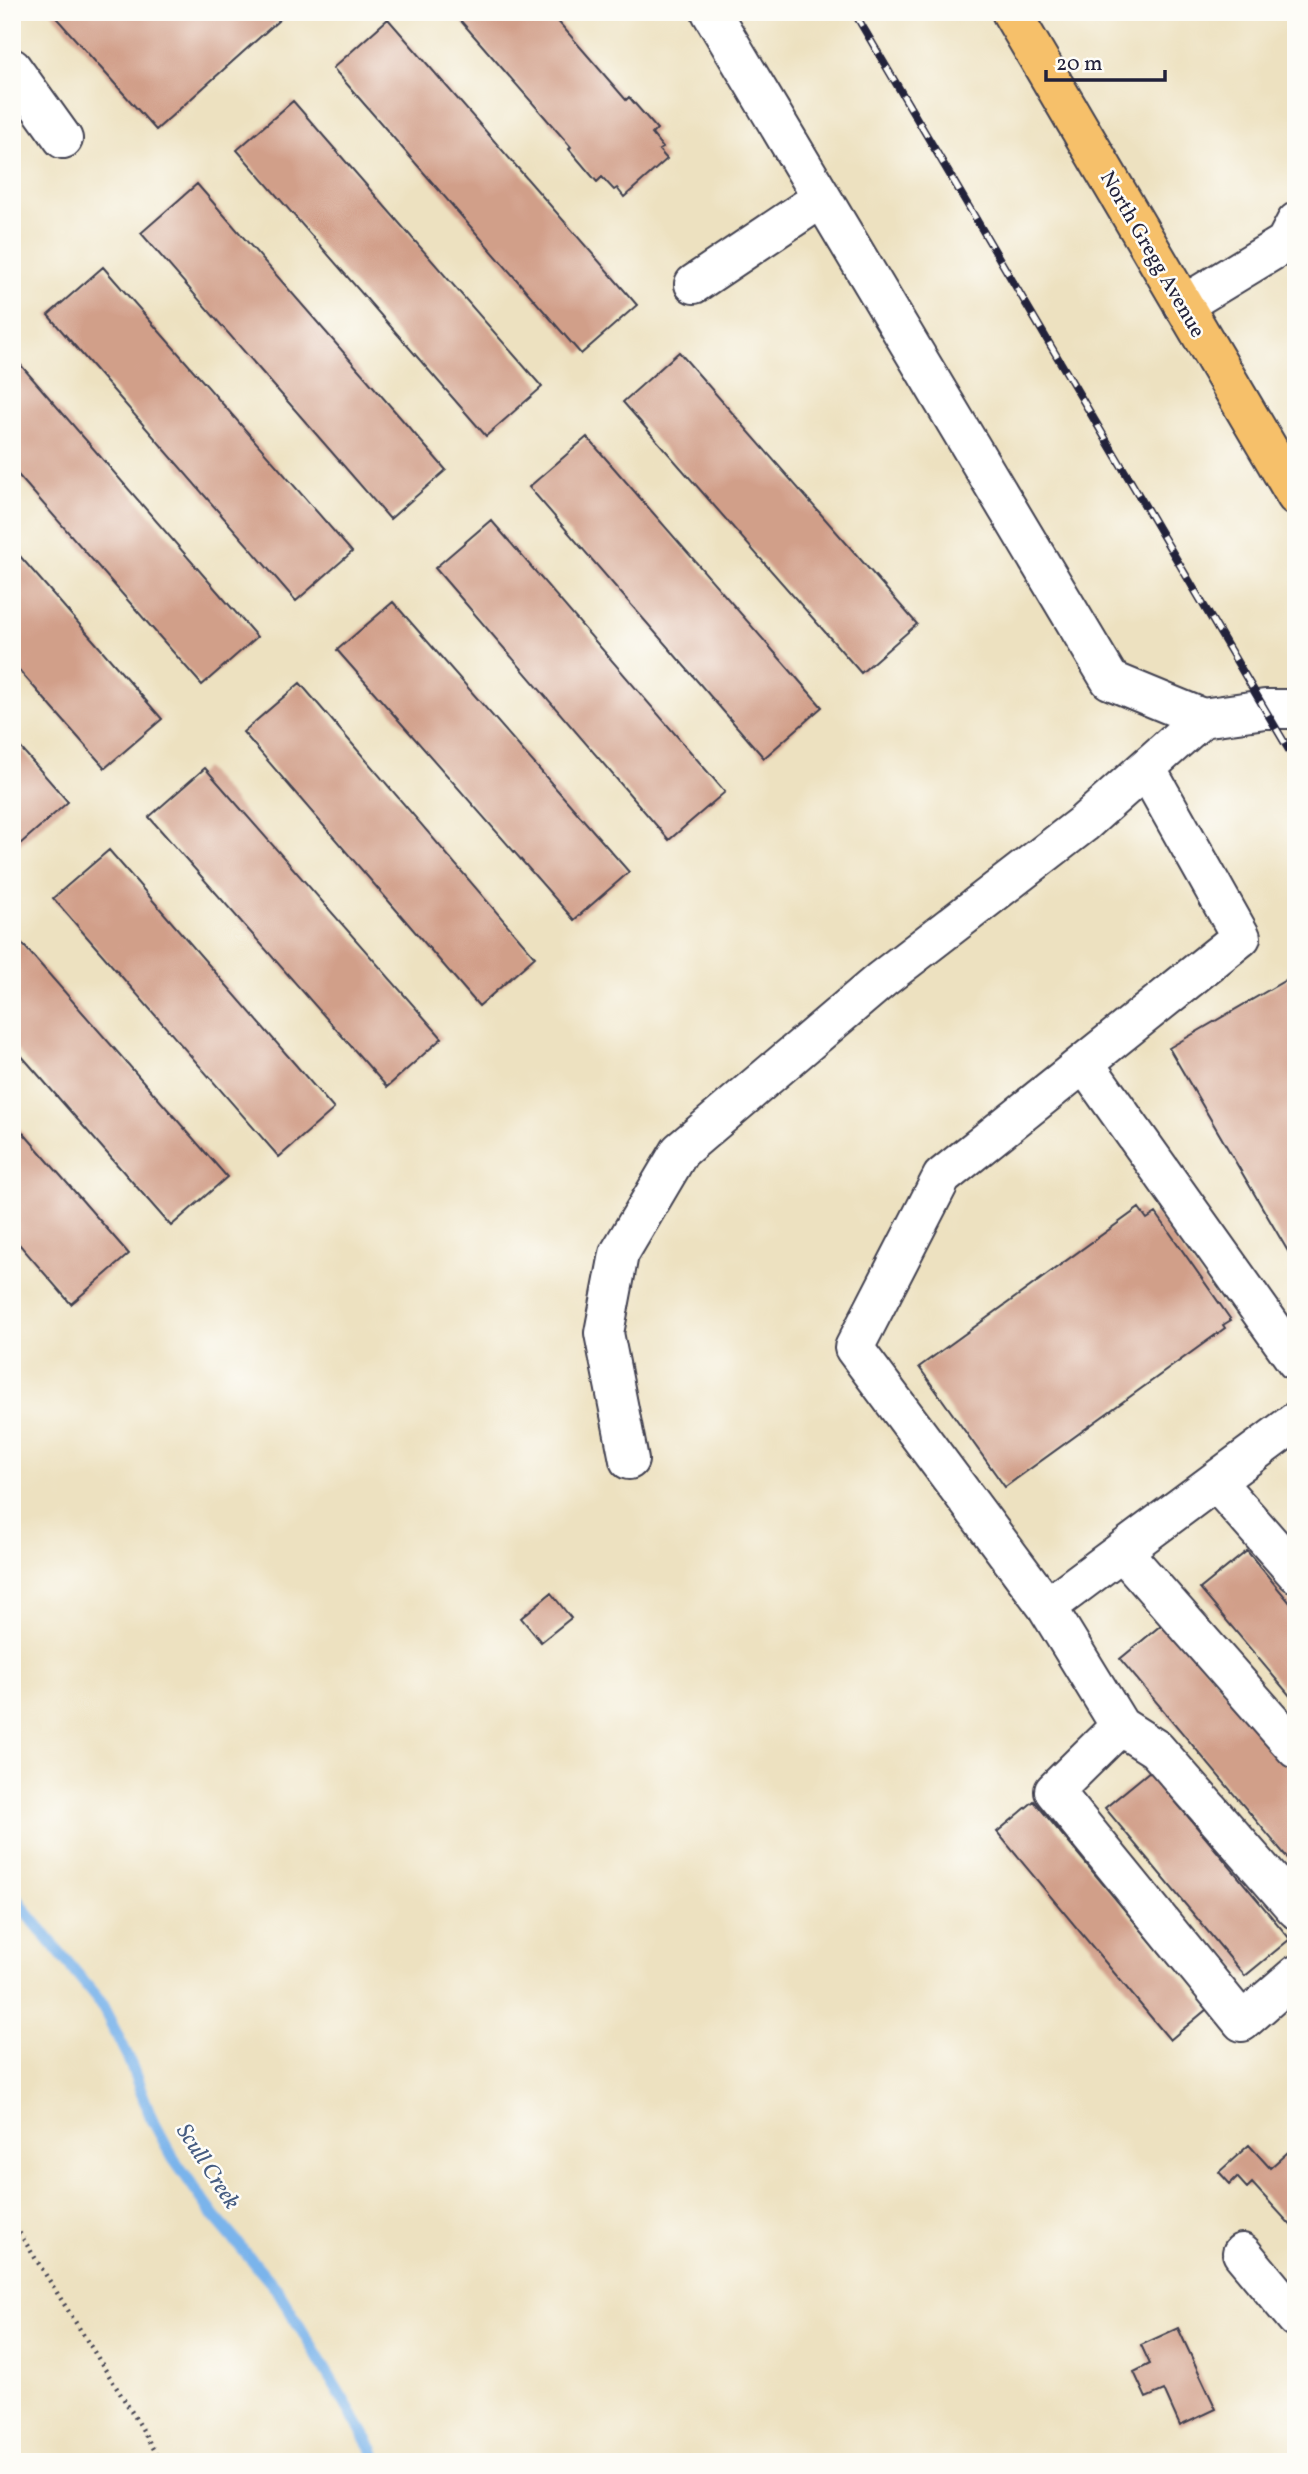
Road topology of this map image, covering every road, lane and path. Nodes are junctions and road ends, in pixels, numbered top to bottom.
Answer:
1 (712, 12) edge
2 (1011, 12) edge
3 (12, 68) edge
4 (63, 139) dead end
5 (822, 198) junction
6 (1296, 222) edge
7 (694, 284) dead end
8 (1183, 305) junction
9 (1296, 496) edge
10 (1296, 709) edge
11 (1202, 718) junction
12 (1146, 768) junction
13 (1084, 1063) junction
14 (1296, 1361) edge
15 (1296, 1421) edge
16 (629, 1460) dead end
17 (1216, 1482) junction
18 (1122, 1551) junction
19 (1296, 1573) edge
20 (1047, 1607) junction
21 (1120, 1726) junction
22 (1296, 1749) edge
23 (1296, 1909) edge
24 (1296, 1975) edge
25 (12, 2221) edge
26 (1242, 2253) dead end
27 (1296, 2318) edge
28 (160, 2462) edge

1 - 5 street
2 - 8 main road, North Gregg Avenue
3 - 4 street
5 - 7 street
5 - 11 street
6 - 8 street
8 - 9 main road, North Gregg Avenue
10 - 11 street
11 - 12 street
12 - 13 street
12 - 16 street
13 - 14 street
13 - 20 street
15 - 17 street
17 - 18 street
17 - 19 street
18 - 20 street
18 - 22 street
20 - 21 street
21 - 23 street
21 - 24 street
25 - 28 path
26 - 27 street

